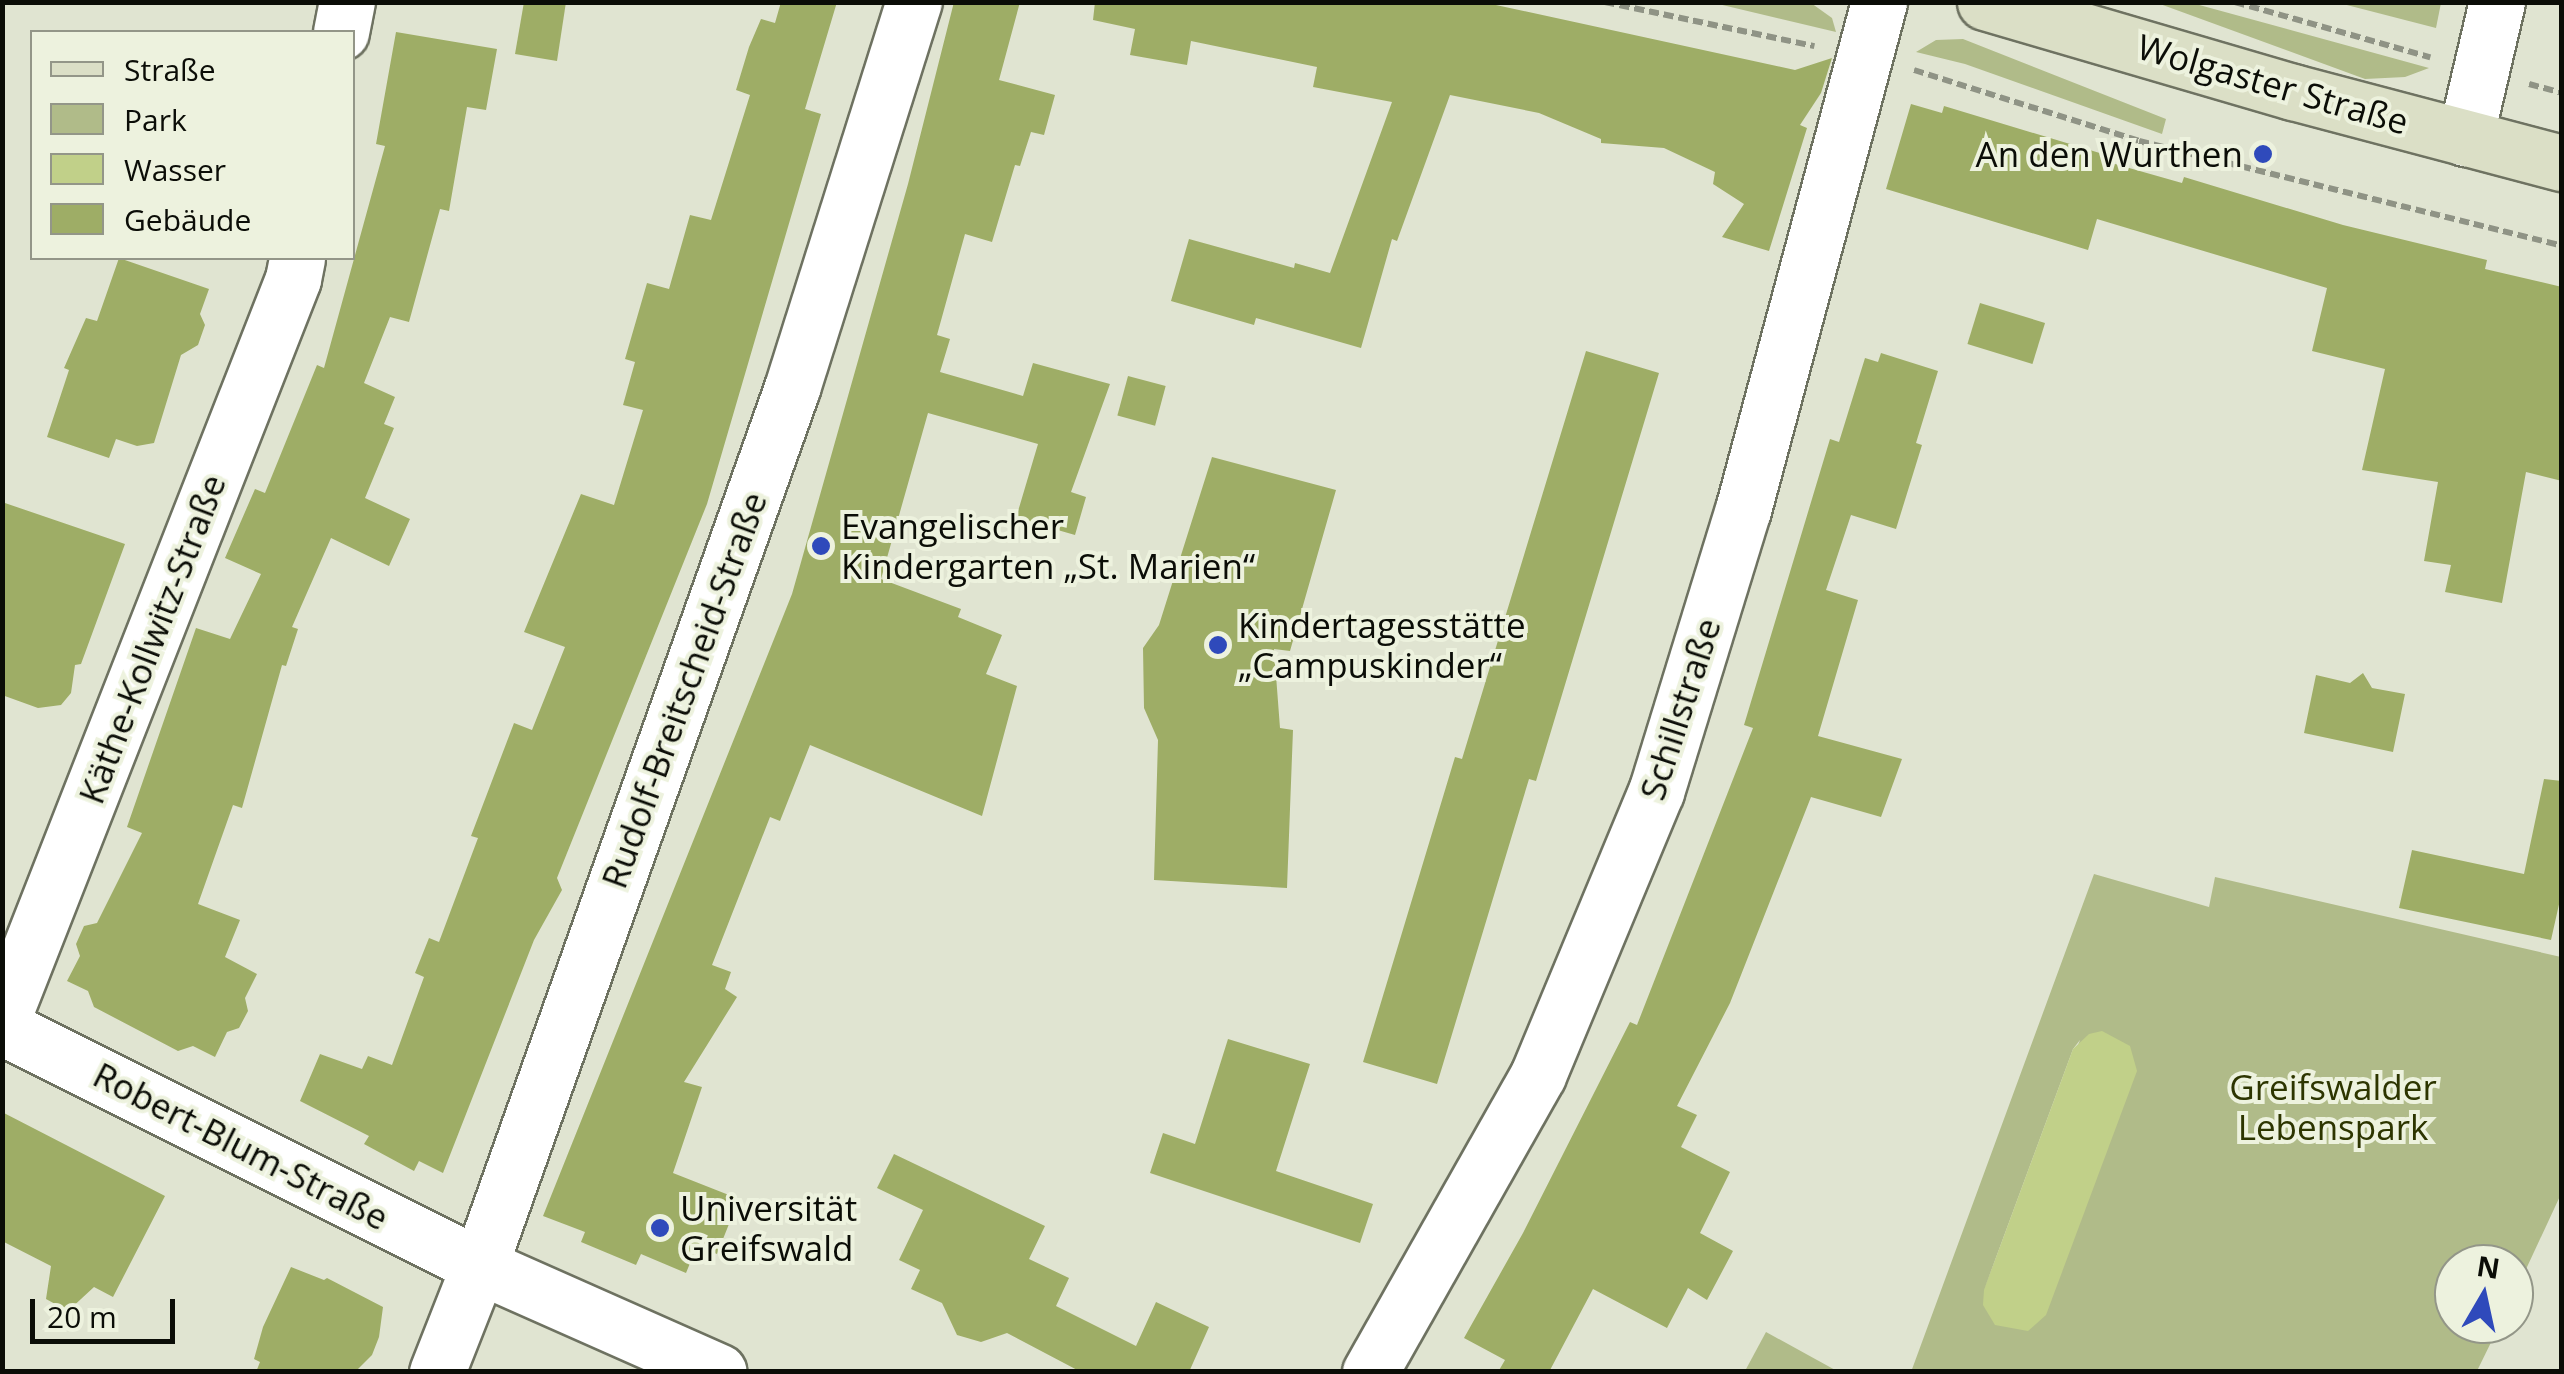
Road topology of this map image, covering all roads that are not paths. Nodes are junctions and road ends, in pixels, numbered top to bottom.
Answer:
1 (347, 2) edge
2 (914, 2) edge
3 (1879, 2) edge
4 (1985, 2) edge
5 (2497, 2) edge
6 (341, 30) edge
7 (2464, 138) junction
8 (2562, 163) edge
9 (297, 260) edge
10 (2, 1024) edge
11 (480, 1266) junction
12 (437, 1372) edge
13 (719, 1372) edge
14 (1370, 1372) edge

1 - 6 street
2 - 11 street, Rudolf-Breitscheid-Straße
3 - 14 street, Schillstraße
4 - 7 main road, Wolgaster Straße
5 - 7 street
7 - 8 main road, Wolgaster Straße
9 - 10 street, Käthe-Kollwitz-Straße
10 - 11 street, Robert-Blum-Straße
11 - 12 street, Rudolf-Breitscheid-Straße
11 - 13 street, Robert-Blum-Straße

